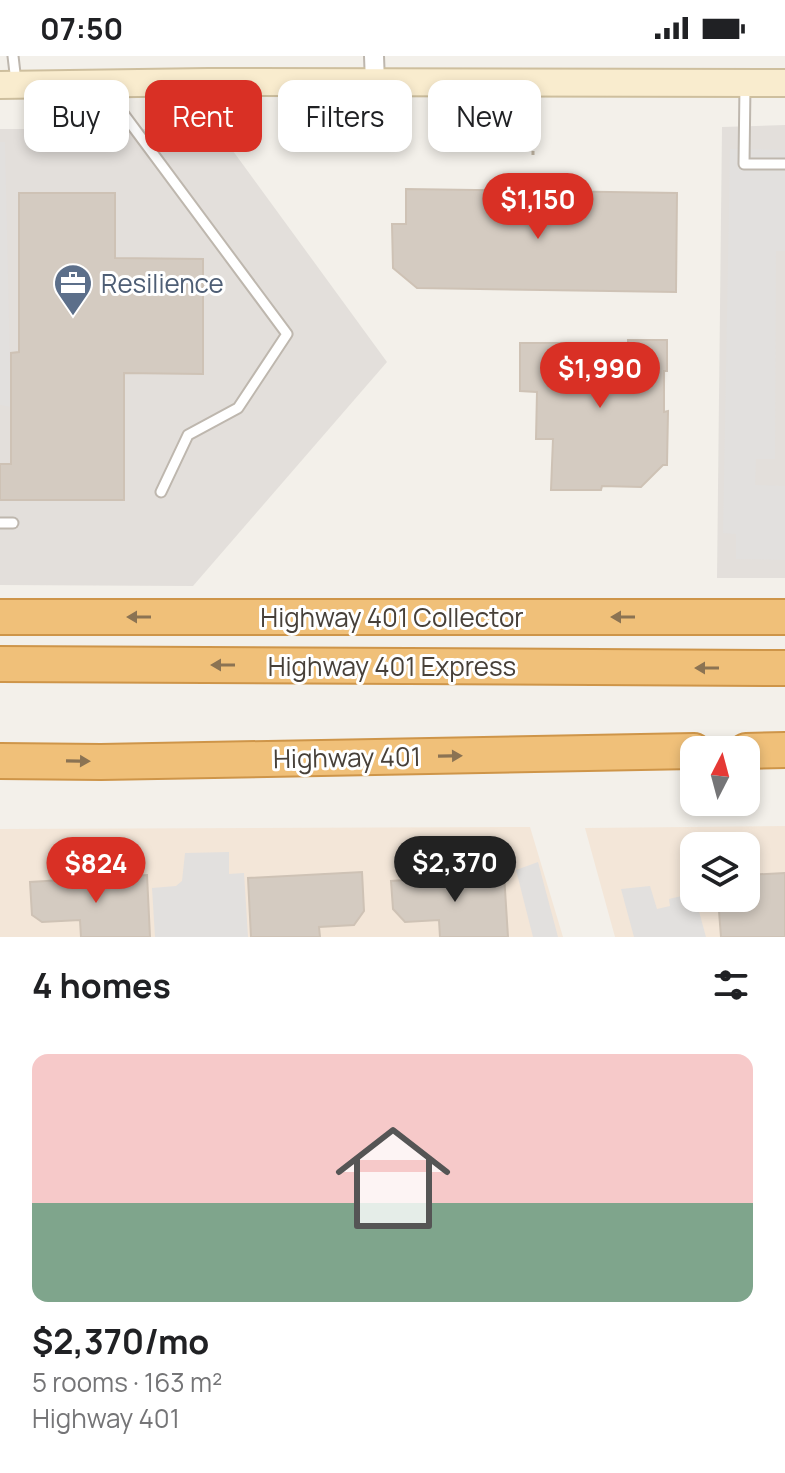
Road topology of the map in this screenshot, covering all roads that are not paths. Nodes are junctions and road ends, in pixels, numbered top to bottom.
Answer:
1 (13, 56) edge
2 (374, 56) edge
3 (375, 80) edge
4 (745, 82) junction
5 (129, 83) edge
6 (278, 83) edge
7 (412, 83) edge
8 (785, 83) edge
9 (8, 85) edge
10 (129, 122) edge
11 (785, 164) edge
12 (161, 492) dead end
13 (0, 523) edge
14 (13, 523) dead end
15 (0, 617) edge
16 (785, 617) edge
17 (0, 664) edge
18 (785, 668) edge
19 (785, 750) edge
20 (680, 751) edge
21 (760, 751) edge
22 (0, 761) edge

1 - 9 lane
2 - 3 street
4 - 7 street
4 - 8 street
4 - 11 lane
5 - 6 street
10 - 12 lane
13 - 14 lane
16 -> 15 highway, Highway 401 Collector
18 -> 17 highway, Highway 401 Express
19 - 21 highway
22 -> 20 highway, Highway 401

